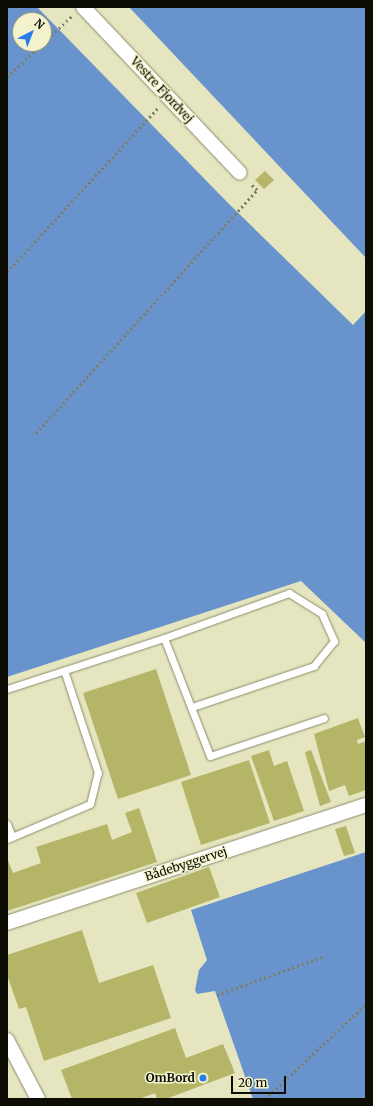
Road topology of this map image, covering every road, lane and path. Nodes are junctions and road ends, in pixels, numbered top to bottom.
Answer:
1 (79, 10) edge
2 (52, 35) edge
3 (34, 52) edge
4 (7, 77) edge
5 (168, 97) junction
6 (240, 173) joint
7 (7, 272) edge
8 (36, 433) dead end
9 (164, 638) junction
10 (64, 670) junction
11 (7, 689) edge
12 (192, 707) junction
13 (324, 718) dead end
14 (366, 805) edge
15 (7, 824) edge
16 (9, 838) edge
17 (7, 923) edge
18 (322, 957) dead end
19 (217, 995) dead end
20 (366, 1004) edge
21 (7, 1040) edge
22 (38, 1099) edge
23 (265, 1099) edge

1 - 2 path
1 - 5 street, Vestre Fjordvej
3 - 4 path
5 - 6 street, Vestre Fjordvej
5 - 7 path
6 - 8 path
9 - 10 lane
9 - 12 lane
9 - 12 lane
10 - 11 lane
10 - 16 lane
12 - 13 lane
14 - 17 street, Bådebyggervej
15 - 16 lane
18 - 19 path
20 - 23 path
21 - 22 street

